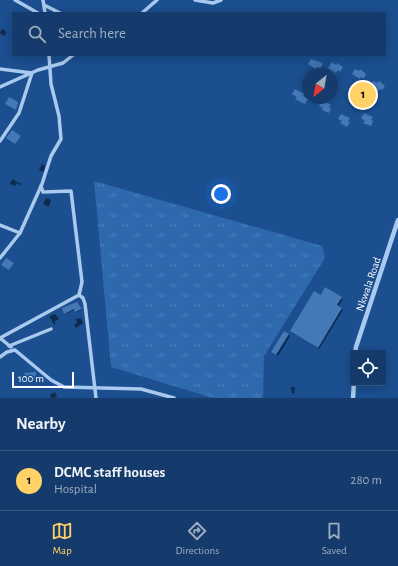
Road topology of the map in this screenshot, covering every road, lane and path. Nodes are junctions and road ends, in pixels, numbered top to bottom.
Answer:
1 (15, 0) edge
2 (43, 0) edge
3 (157, 0) edge
4 (195, 0) edge
5 (221, 0) edge
6 (44, 5) junction
7 (36, 12) edge
8 (45, 12) edge
9 (58, 12) edge
10 (143, 12) edge
11 (49, 56) edge
12 (72, 56) edge
13 (51, 68) junction
14 (0, 69) edge
15 (32, 73) junction
16 (0, 87) edge
17 (0, 141) edge
18 (41, 186) junction
19 (398, 220) edge
20 (0, 225) edge
21 (20, 233) junction
22 (0, 258) edge
23 (79, 295) junction
24 (51, 329) dead end
25 (0, 338) edge
26 (9, 346) junction
27 (15, 350) junction
28 (356, 350) edge
29 (0, 357) edge
30 (354, 386) edge
31 (95, 388) junction
32 (96, 398) edge
33 (174, 398) edge
34 (353, 398) edge

1 - 7 street
2 - 6 street
3 - 10 street
4 - 5 street
6 - 8 street
6 - 9 street
11 - 13 street
12 - 13 street
13 - 15 street
13 - 18 street
14 - 15 street
15 - 16 street
15 - 17 street
18 - 21 street
18 - 23 street
19 - 28 street, Nkwala Road
20 - 21 street
21 - 22 street
23 - 25 street
23 - 31 street
24 - 26 street
25 - 26 street
26 - 27 street
27 - 29 street
27 - 31 street
30 - 34 street
31 - 32 street
31 - 33 street

